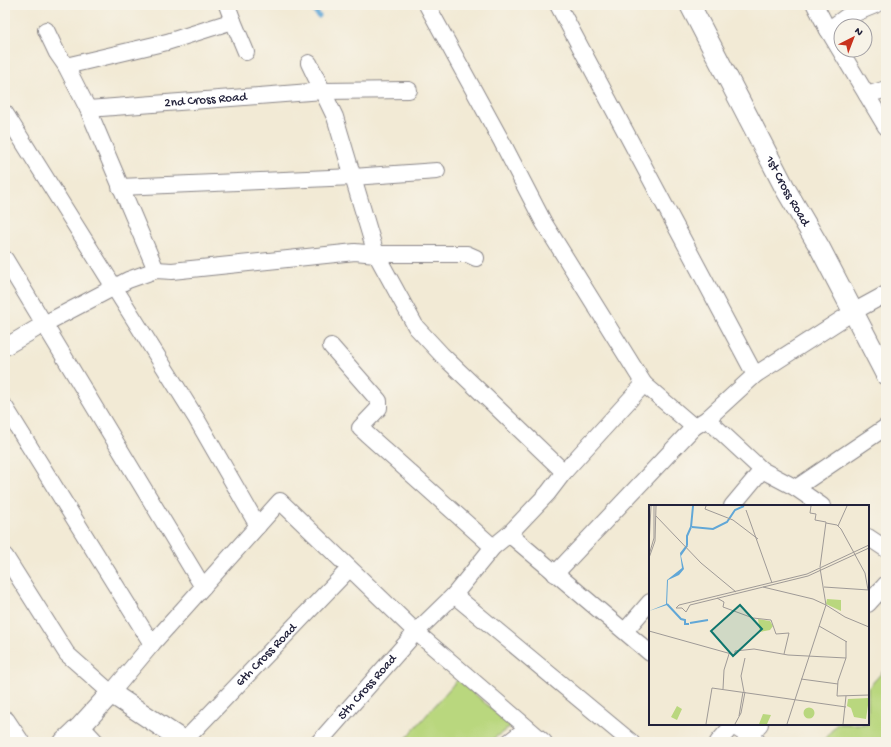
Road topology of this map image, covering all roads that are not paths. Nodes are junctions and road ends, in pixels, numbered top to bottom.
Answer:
1 (226, 5) edge
2 (427, 5) edge
3 (558, 5) edge
4 (690, 5) edge
5 (815, 5) edge
6 (875, 5) edge
7 (233, 21) junction
8 (46, 30) dead end
9 (828, 30) junction
10 (246, 52) dead end
11 (310, 63) dead end
12 (66, 66) junction
13 (886, 89) edge
14 (409, 90) dead end
15 (323, 91) junction
16 (867, 95) junction
17 (88, 109) junction
18 (5, 113) edge
19 (886, 127) edge
20 (437, 171) dead end
21 (353, 177) junction
22 (120, 187) junction
23 (376, 254) junction
24 (476, 258) dead end
25 (5, 260) edge
26 (156, 270) junction
27 (114, 287) junction
28 (886, 294) edge
29 (853, 312) junction
30 (44, 324) junction
31 (5, 346) edge
32 (331, 346) dead end
33 (755, 375) junction
34 (886, 375) edge
35 (644, 384) junction
36 (5, 407) edge
37 (700, 423) junction
38 (886, 427) edge
39 (762, 470) junction
40 (564, 472) junction
41 (796, 488) junction
42 (733, 505) edge
43 (821, 505) edge
44 (258, 526) junction
45 (509, 534) junction
46 (869, 538) edge
47 (493, 547) junction
48 (886, 549) edge
49 (5, 556) edge
50 (349, 568) junction
51 (555, 574) junction
52 (886, 584) edge
53 (203, 587) junction
54 (454, 595) junction
55 (649, 603) edge
56 (869, 603) edge
57 (625, 631) junction
58 (416, 632) junction
59 (152, 644) junction
60 (649, 652) edge
61 (111, 693) junction
62 (5, 721) edge
63 (731, 725) edge
64 (760, 725) edge
65 (81, 726) junction
66 (527, 728) junction
67 (754, 739) edge
68 (19, 742) edge
69 (64, 742) edge
70 (96, 742) edge
71 (184, 742) edge
72 (319, 742) edge
73 (509, 742) edge
74 (544, 742) edge
75 (632, 742) edge
76 (718, 742) edge

1 - 7 street
2 - 35 street
3 - 33 street
4 - 29 street, 1st Cross Road
5 - 9 street
6 - 9 street
7 - 10 street
7 - 12 street
8 - 12 street
9 - 16 street
11 - 15 street
12 - 17 street
13 - 16 street
14 - 15 street, 2nd Cross Road
15 - 17 street, 2nd Cross Road
15 - 21 street
16 - 19 street
17 - 22 street
18 - 27 street
20 - 21 street
21 - 22 street
21 - 23 street
22 - 26 street
23 - 24 street
23 - 26 street
23 - 40 street
25 - 30 street
26 - 27 street
27 - 30 street
27 - 44 street
28 - 29 street
29 - 33 street
29 - 34 street, 1st Cross Road
30 - 31 street
30 - 53 street
32 - 47 street
33 - 37 street
35 - 37 street
35 - 40 street, 5th Cross Road
36 - 59 street
37 - 39 street
37 - 51 street
38 - 41 street
39 - 41 street
39 - 42 street
40 - 45 street, 5th Cross Road
41 - 43 street
44 - 50 street
44 - 53 street
45 - 47 street, 5th Cross Road
45 - 51 street
46 - 48 street
47 - 54 street, 5th Cross Road
49 - 61 street
50 - 58 street
50 - 71 street, 6th Cross Road
51 - 57 street
52 - 56 street
53 - 59 street
54 - 58 street, 5th Cross Road
54 - 75 street
55 - 57 street
57 - 60 street
58 - 66 street
58 - 72 street, 5th Cross Road
59 - 61 street
61 - 65 street
61 - 71 street
62 - 68 street
63 - 67 street
63 - 76 street
64 - 67 street
65 - 69 street
65 - 70 street
66 - 73 street
66 - 74 street

